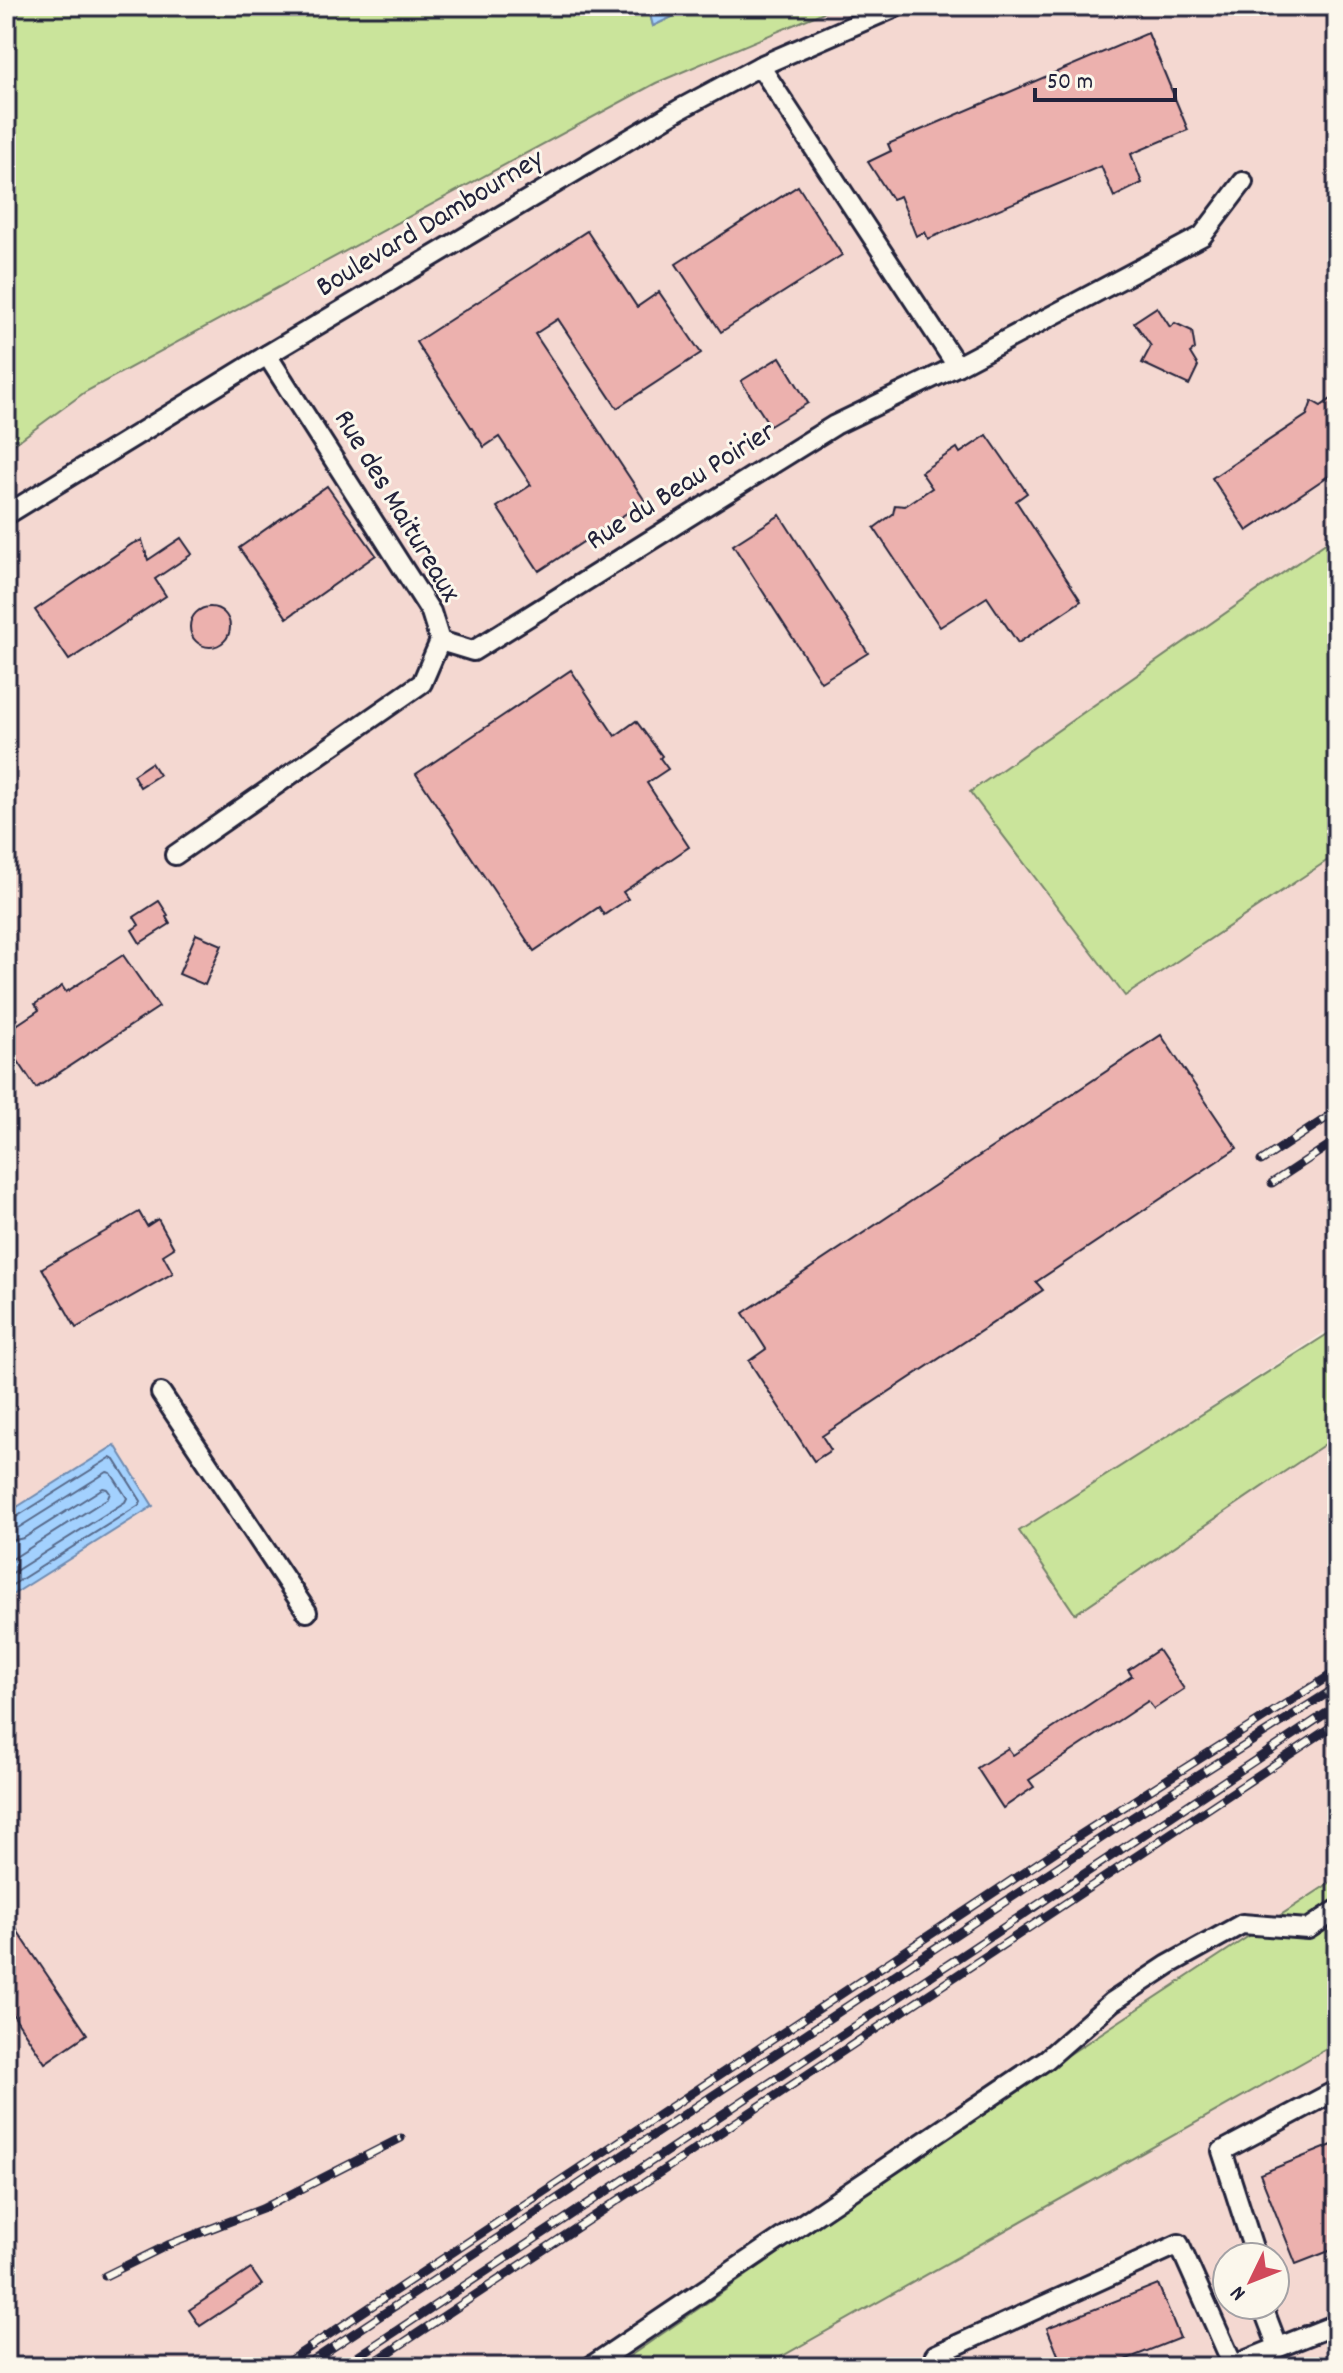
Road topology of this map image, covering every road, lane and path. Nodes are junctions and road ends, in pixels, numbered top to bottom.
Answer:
1 (898, 6) edge
2 (760, 66) junction
3 (1243, 182) dead end
4 (267, 355) junction
5 (957, 366) junction
6 (6, 515) edge
7 (440, 641) junction
8 (175, 855) dead end
9 (161, 1393) dead end
10 (307, 1612) dead end
11 (1337, 1910) edge
12 (1337, 2090) edge
13 (1251, 2241) edge
14 (1267, 2321) edge
15 (1337, 2324) edge
16 (1277, 2355) edge
17 (1231, 2366) edge
18 (590, 2367) edge
19 (939, 2367) edge

1 - 2 street, Boulevard Dambourney
2 - 4 street, Boulevard Dambourney
2 - 5 street
3 - 5 street, Rue du Beau Poirier
4 - 6 street, Boulevard Dambourney
4 - 7 street, Rue des Maitureaux
5 - 7 street, Rue du Beau Poirier
7 - 8 street, Rue des Maitureaux
9 - 10 street
11 - 18 street
12 - 13 street
14 - 16 street
15 - 16 street
16 - 17 street
17 - 19 street

